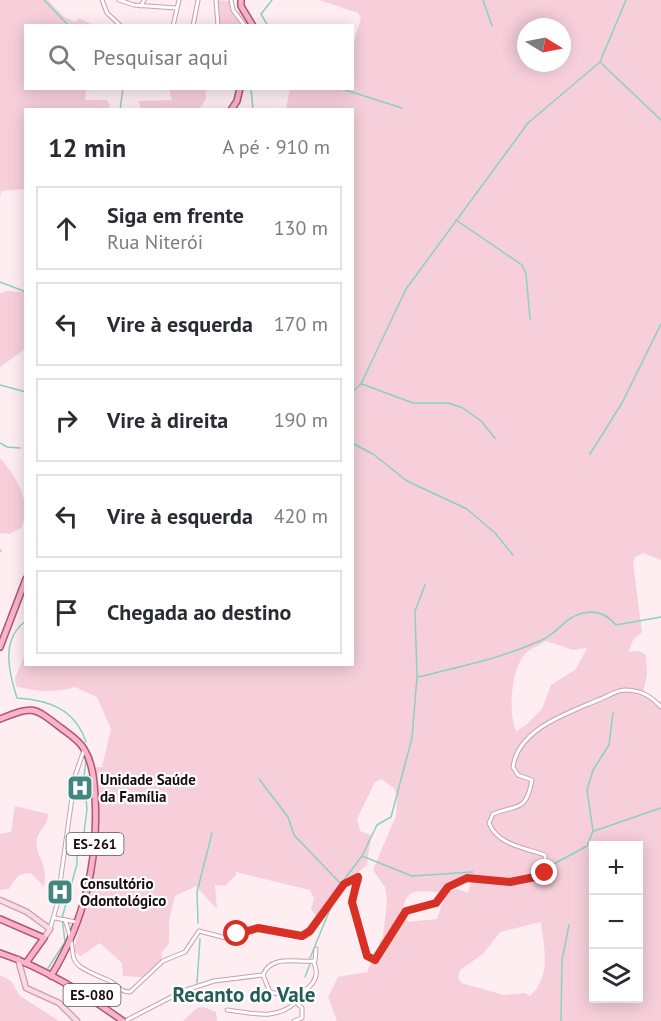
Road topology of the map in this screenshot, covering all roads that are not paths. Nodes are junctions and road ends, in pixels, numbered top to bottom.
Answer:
1 (102, 0) edge
2 (119, 0) edge
3 (144, 0) edge
4 (160, 0) edge
5 (179, 0) edge
6 (198, 0) edge
7 (216, 0) edge
8 (231, 0) edge
9 (241, 0) edge
10 (141, 6) junction
11 (159, 6) junction
12 (176, 8) junction
13 (119, 24) edge
14 (173, 24) edge
15 (193, 24) edge
16 (218, 24) edge
17 (244, 24) edge
18 (252, 24) edge
19 (240, 90) edge
20 (232, 108) edge
21 (24, 584) edge
22 (0, 647) edge
23 (661, 708) edge
24 (0, 719) edge
25 (85, 749) junction
26 (71, 768) dead end
27 (76, 770) junction
28 (0, 900) edge
29 (55, 918) junction
30 (0, 919) edge
31 (63, 920) junction
32 (78, 922) junction
33 (50, 929) junction
34 (72, 937) junction
35 (44, 938) junction
36 (316, 950) dead end
37 (0, 953) edge
38 (18, 959) junction
39 (313, 961) junction
40 (26, 963) junction
41 (263, 975) junction
42 (51, 976) junction
43 (291, 997) junction
44 (296, 1002) junction
45 (228, 1010) dead end
46 (76, 1021) edge
47 (126, 1021) edge
48 (296, 1021) edge

1 - 13 street
2 - 10 street
3 - 10 street
4 - 11 street
5 - 12 street
6 - 15 street
7 - 16 street
8 - 17 street
9 - 18 main road
10 - 11 street
11 - 12 street
12 - 14 street
19 - 20 main road
21 - 22 main road
23 - 34 street
24 - 25 main road
25 - 27 street
25 - 32 main road, ES-261
26 - 27 street
27 - 29 street
28 - 33 street
29 - 31 street
29 - 33 street
30 - 35 main road
31 - 32 street
31 - 34 street
32 - 34 main road, ES-261
33 - 35 street
34 - 42 main road, ES-261
35 - 40 main road
36 - 39 street
37 - 38 main road
38 - 40 main road
38 - 46 street
39 - 41 street
39 - 43 street
40 - 42 main road
41 - 43 street
41 - 47 street
42 - 47 main road, ES-080
43 - 44 street
44 - 45 street
44 - 48 street

